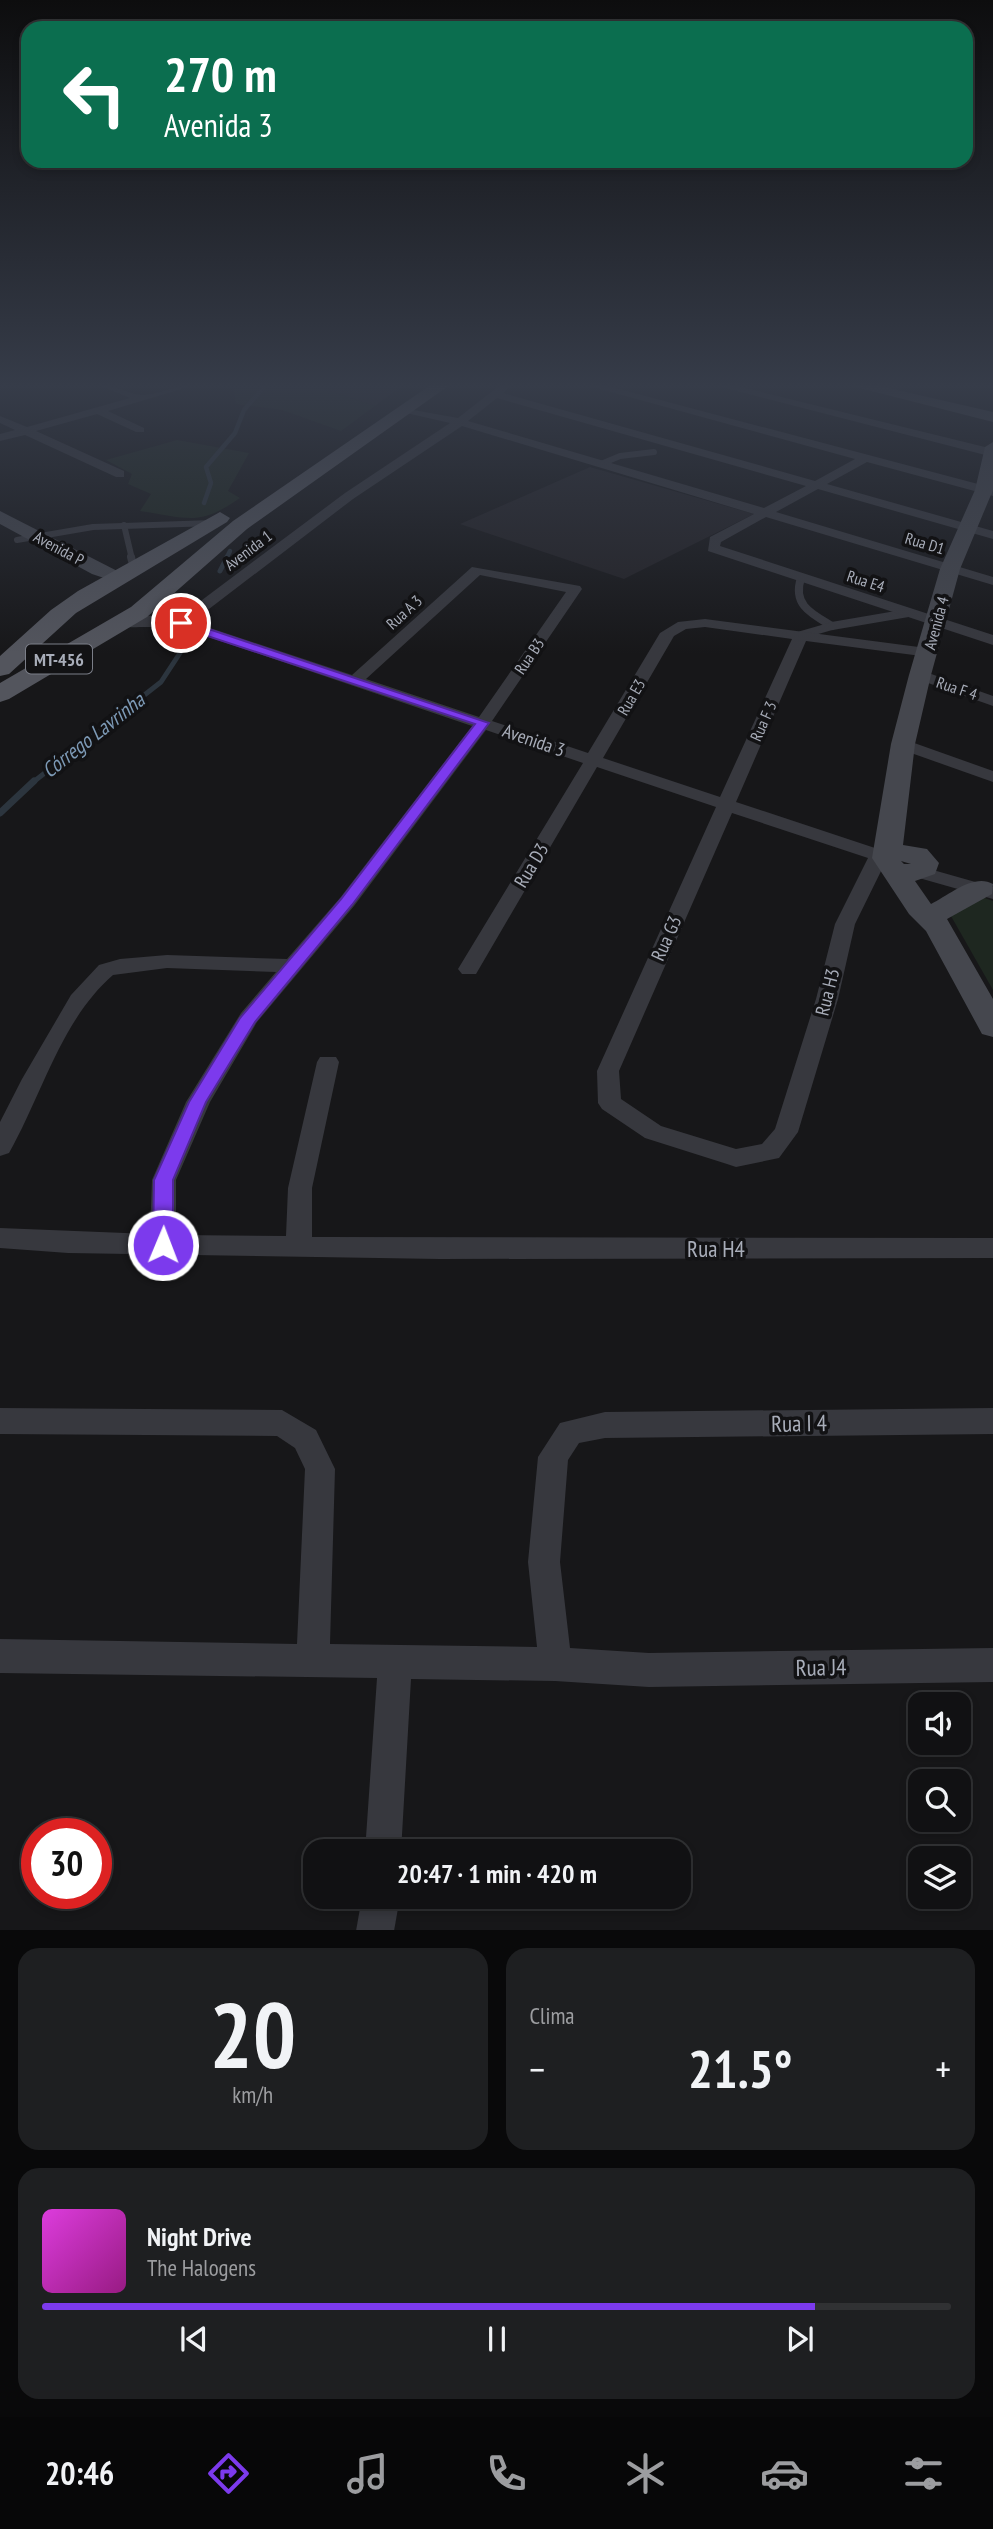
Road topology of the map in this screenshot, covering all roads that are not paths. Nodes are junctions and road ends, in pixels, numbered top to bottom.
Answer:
1 (286, 474) edge
2 (314, 474) edge
3 (382, 474) edge
4 (634, 474) edge
5 (775, 474) edge
6 (838, 474) edge
7 (925, 474) edge
8 (817, 486) junction
9 (988, 491) edge
10 (767, 514) junction
11 (0, 517) edge
12 (213, 523) junction
13 (124, 525) junction
14 (968, 528) junction
15 (17, 535) edge
16 (993, 535) edge
17 (950, 569) junction
18 (118, 578) junction
19 (801, 579) junction
20 (993, 582) edge
21 (575, 589) joint
22 (158, 597) junction
23 (66, 610) junction
24 (908, 612) junction
25 (937, 622) junction
26 (181, 623) junction
27 (118, 625) junction
28 (832, 626) junction
29 (801, 635) junction
30 (993, 640) edge
31 (929, 652) junction
32 (0, 669) edge
33 (920, 675) junction
34 (355, 681) junction
35 (0, 694) edge
36 (993, 701) edge
37 (483, 723) junction
38 (903, 744) junction
39 (593, 761) junction
40 (993, 777) edge
41 (724, 806) junction
42 (903, 863) junction
43 (982, 889) edge
44 (936, 921) junction
45 (292, 966) junction
46 (469, 969) dead end
47 (993, 1027) edge
48 (328, 1062) dead end
49 (786, 1132) joint
50 (0, 1147) edge
51 (0, 1238) edge
52 (163, 1245) junction
53 (299, 1246) junction
54 (993, 1248) edge
55 (0, 1421) edge
56 (993, 1421) edge
57 (0, 1656) edge
58 (313, 1660) junction
59 (395, 1661) junction
60 (555, 1664) junction
61 (993, 1665) edge
62 (384, 1839) edge
63 (380, 1909) edge
64 (375, 1930) edge

1 - 12 main road, MT-456
2 - 22 main road, MT-456
3 - 26 street, Avenida 1
4 - 10 street, Rua D1
5 - 8 street
6 - 8 street
7 - 9 street
8 - 10 street
8 - 14 street
9 - 14 street, Avenida 4
10 - 17 street, Rua D1
10 - 19 street, Rua E4
11 - 15 street, Avenida P
12 - 13 lane
12 - 18 main road, MT-456
13 - 15 lane
13 - 18 lane
14 - 16 street
14 - 17 street, Avenida 4
15 - 18 street, Avenida P
17 - 20 street, Rua D1
17 - 25 street, Avenida 4
18 - 22 main road
18 - 23 main road, MT-456
19 - 24 street, Rua E4
19 - 28 lane
21 - 34 street, Rua A 3
21 - 37 street, Rua B3
22 - 26 street
22 - 27 main road, MT-456
23 - 27 main road
23 - 32 main road, MT-456
24 - 25 street, Rua E4
24 - 28 lane
25 - 30 street, Rua E4
25 - 31 street, Avenida 4
26 - 27 street
26 - 34 street, Avenida 3
27 - 35 main road, MT-456
28 - 29 lane
29 - 31 street
29 - 39 street, Rua E3
29 - 41 street, Rua F 3
31 - 33 street, Avenida 4
33 - 36 street, Rua F 4
33 - 38 street, Avenida 4
34 - 37 street, Avenida 3
37 - 39 street, Avenida 3
37 - 45 street, Rua B3
38 - 40 street
38 - 42 street, Avenida 4
39 - 41 street, Avenida 3
39 - 46 street, Rua D3
41 - 42 street, Avenida 3
41 - 49 street, Rua G3
42 - 43 street, Avenida 3
42 - 44 street, Avenida 4
42 - 49 street, Rua H3
43 - 44 street
44 - 47 street, Avenida 4
45 - 50 street
45 - 52 street, Rua B3
48 - 53 street
51 - 52 street, Rua H4
52 - 53 street, Rua H4
53 - 54 street, Rua H4
55 - 58 street
56 - 60 street, Rua I 4
57 - 58 street, Rua J4
58 - 59 street, Rua J4
59 - 60 street, Rua J4
59 - 62 street
60 - 61 street, Rua J4
63 - 64 street

